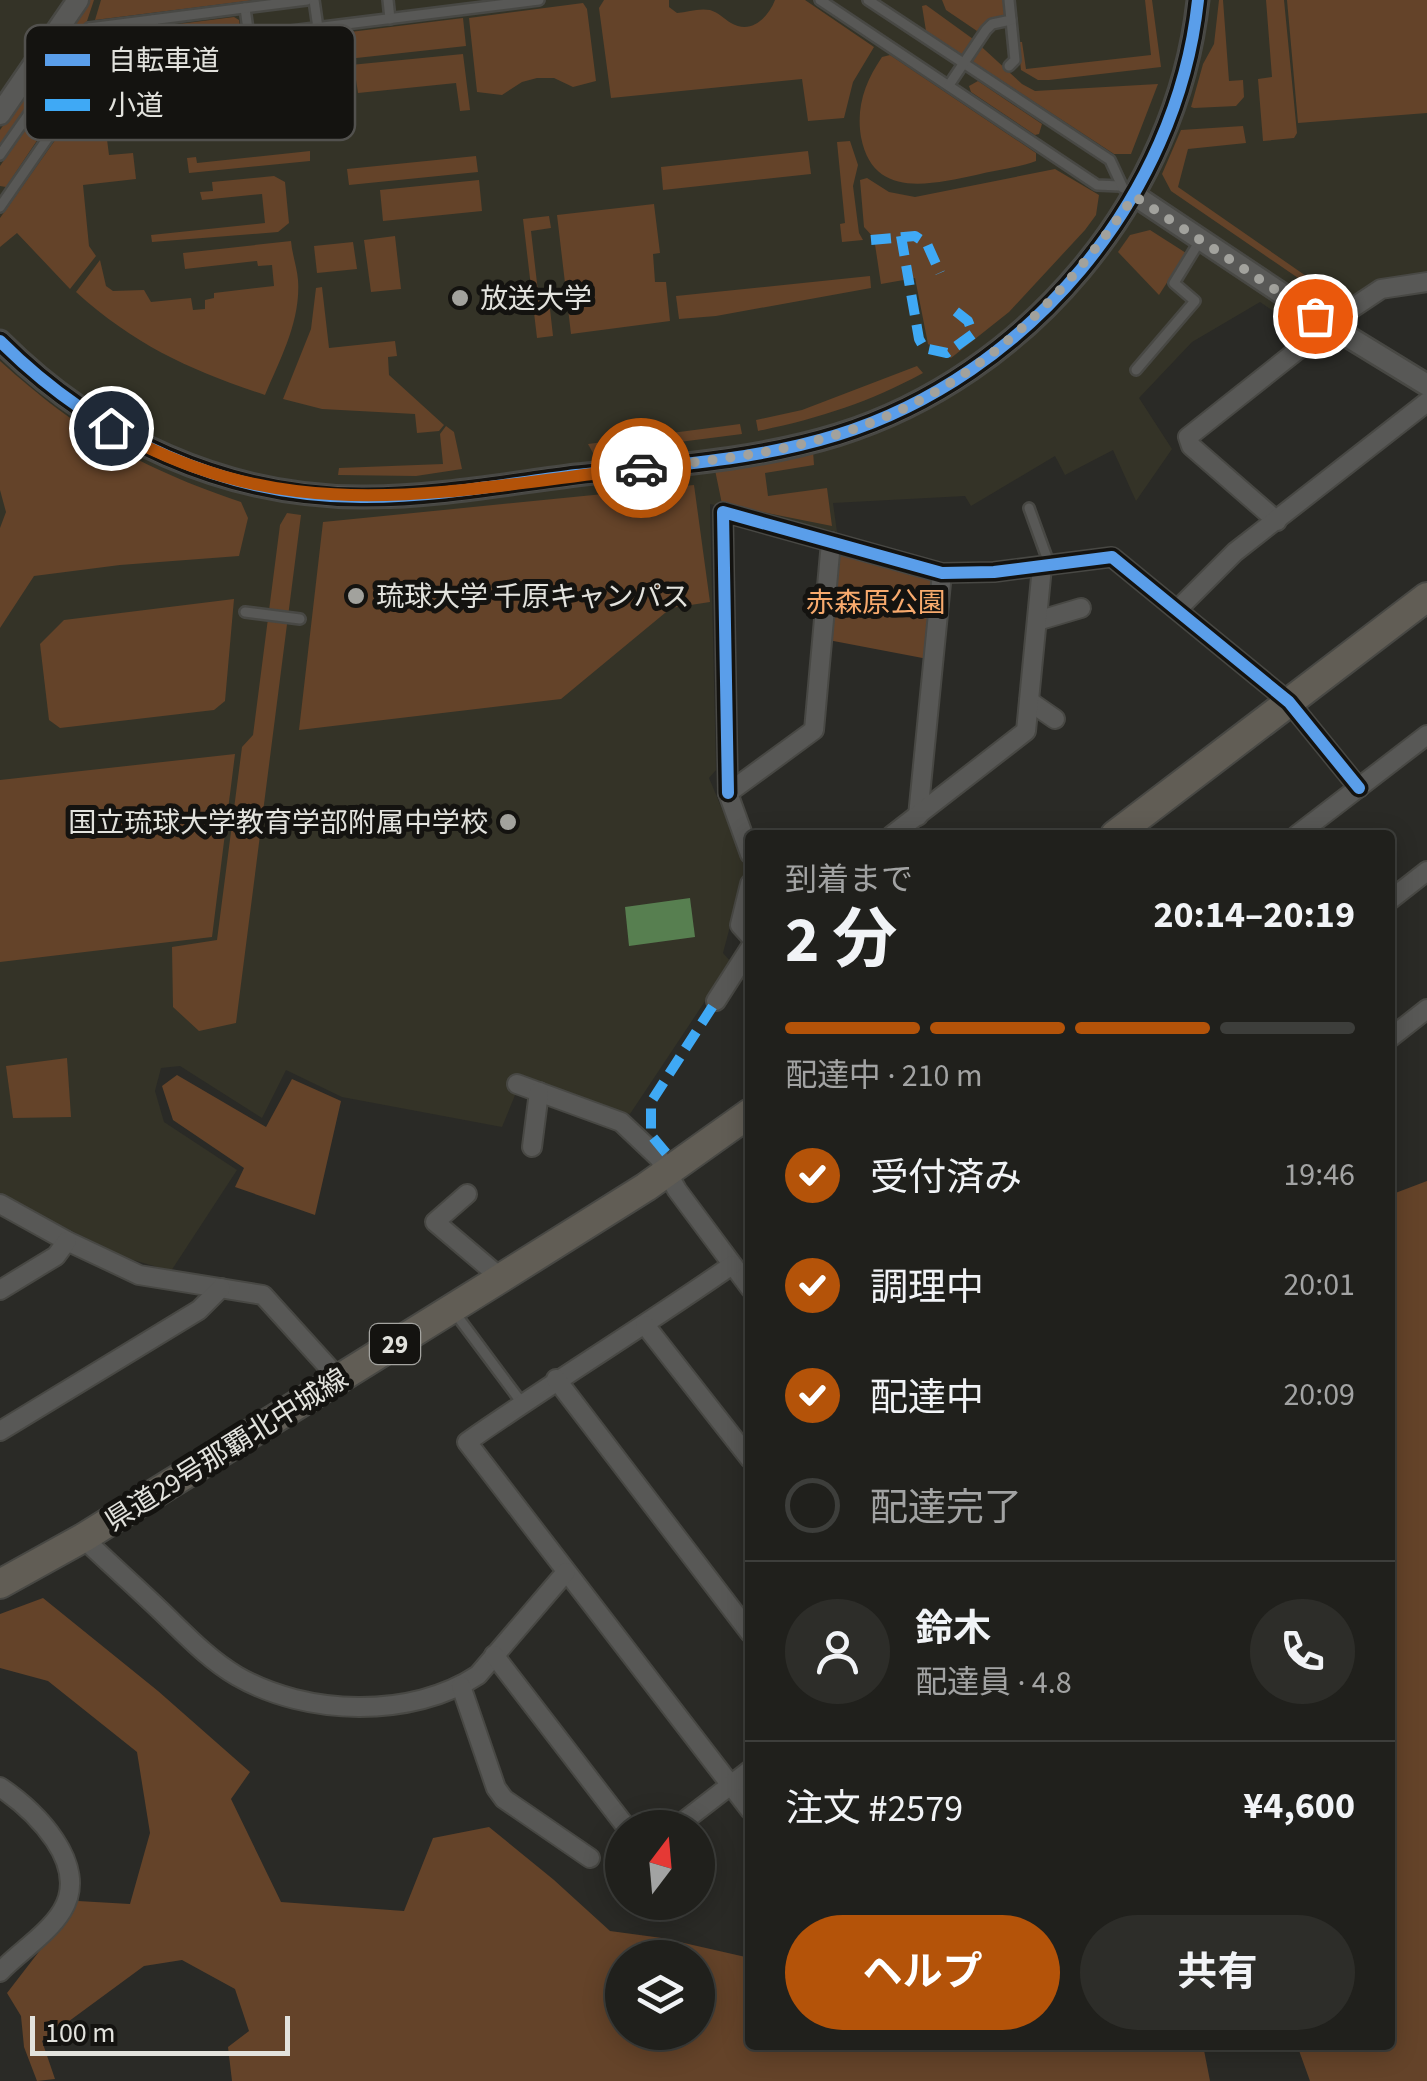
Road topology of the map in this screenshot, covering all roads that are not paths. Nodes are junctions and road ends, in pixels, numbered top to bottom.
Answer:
1 (78, 0) edge
2 (311, 0) edge
3 (388, 0) edge
4 (539, 0) edge
5 (820, 0) edge
6 (868, 0) edge
7 (1009, 0) edge
8 (1198, 0) edge
9 (482, 4) edge
10 (834, 4) edge
11 (245, 8) junction
12 (390, 19) junction
13 (153, 20) junction
14 (1011, 20) junction
15 (61, 25) edge
16 (113, 25) edge
17 (154, 25) edge
18 (247, 25) edge
19 (317, 25) edge
20 (342, 25) edge
21 (964, 63) junction
22 (1009, 66) dead end
23 (25, 77) edge
24 (949, 85) junction
25 (0, 114) edge
26 (25, 120) edge
27 (46, 140) edge
28 (0, 155) edge
29 (1127, 191) junction
30 (2, 200) edge
31 (1201, 240) junction
32 (1427, 282) edge
33 (1329, 326) junction
34 (0, 341) edge
35 (1136, 370) dead end
36 (1427, 385) edge
37 (1427, 402) edge
38 (1029, 508) dead end
39 (1277, 521) junction
40 (831, 542) junction
41 (1046, 566) junction
42 (942, 573) junction
43 (1427, 597) edge
44 (1081, 608) dead end
45 (1178, 609) junction
46 (245, 612) dead end
47 (300, 619) dead end
48 (1037, 621) junction
49 (1029, 701) junction
50 (1288, 702) junction
51 (1055, 719) dead end
52 (1427, 735) edge
53 (1359, 788) junction
54 (728, 793) junction
55 (918, 816) junction
56 (899, 830) edge
57 (1122, 830) edge
58 (1304, 830) edge
59 (745, 840) edge
60 (1427, 872) edge
61 (1395, 896) edge
62 (745, 904) edge
63 (745, 930) edge
64 (745, 956) edge
65 (716, 1002) dead end
66 (1427, 1009) edge
67 (1395, 1034) edge
68 (518, 1084) dead end
69 (539, 1092) junction
70 (745, 1118) edge
71 (532, 1146) dead end
72 (666, 1173) junction
73 (467, 1194) dead end
74 (0, 1204) edge
75 (68, 1241) junction
76 (732, 1265) junction
77 (501, 1278) junction
78 (745, 1282) edge
79 (221, 1288) junction
80 (0, 1290) edge
81 (452, 1309) junction
82 (645, 1325) junction
83 (339, 1379) junction
84 (556, 1379) junction
85 (522, 1403) junction
86 (0, 1431) edge
87 (745, 1454) edge
88 (83, 1538) junction
89 (566, 1572) junction
90 (0, 1584) edge
91 (745, 1626) edge
92 (494, 1655) junction
93 (461, 1686) junction
94 (745, 1774) edge
95 (731, 1786) junction
96 (0, 1787) edge
97 (745, 1804) edge
98 (613, 1810) edge
99 (699, 1810) edge
100 (590, 1858) dead end
101 (0, 1972) edge

1 - 15 street
2 - 11 lane
2 - 19 lane
3 - 12 lane
4 - 9 lane
5 - 10 lane
6 - 21 lane
7 - 14 lane
8 - 29 street
9 - 12 lane
10 - 24 lane
11 - 13 lane
11 - 18 lane
12 - 20 lane
13 - 16 lane
13 - 17 lane
14 - 21 lane
14 - 22 lane
21 - 24 lane
21 - 29 lane
23 - 25 street
24 - 29 lane
26 - 28 lane
27 - 30 lane
29 - 31 street
29 - 34 street
31 - 33 street
31 - 35 lane
32 - 33 street
33 - 36 street
33 - 39 street
37 - 39 street
38 - 41 lane
39 - 45 street
40 - 42 street
40 - 54 street
40 - 54 street
41 - 42 street
41 - 45 street
41 - 48 street
42 - 55 street
43 - 50 main road
44 - 48 street
45 - 50 street
46 - 47 lane
48 - 49 street
49 - 51 street
49 - 55 street
50 - 53 street
50 - 57 main road
52 - 53 street
53 - 58 street
54 - 59 street
55 - 56 street
60 - 61 street
62 - 63 street
64 - 65 street
66 - 67 street
68 - 69 street
69 - 71 street
69 - 72 street
70 - 72 main road, 県道29号那覇北中城線 / 29
72 - 76 street
72 - 77 main road, 県道29号那覇北中城線 / 29
73 - 77 street
74 - 75 street
75 - 79 street
75 - 80 street
76 - 78 street
76 - 82 street
77 - 81 main road, 県道29号那覇北中城線 / 29
79 - 83 street
79 - 86 street
81 - 83 main road, 県道29号那覇北中城線 / 29
81 - 85 lane
82 - 84 street
82 - 87 street
83 - 88 main road, 県道29号那覇北中城線 / 29
84 - 85 street
84 - 91 street
85 - 89 street
88 - 90 main road, 県道29号那覇北中城線 / 29
88 - 93 street
89 - 92 street
89 - 95 street
92 - 93 street
92 - 98 street
93 - 100 street
94 - 95 street
95 - 97 street
95 - 99 street
96 - 101 street

